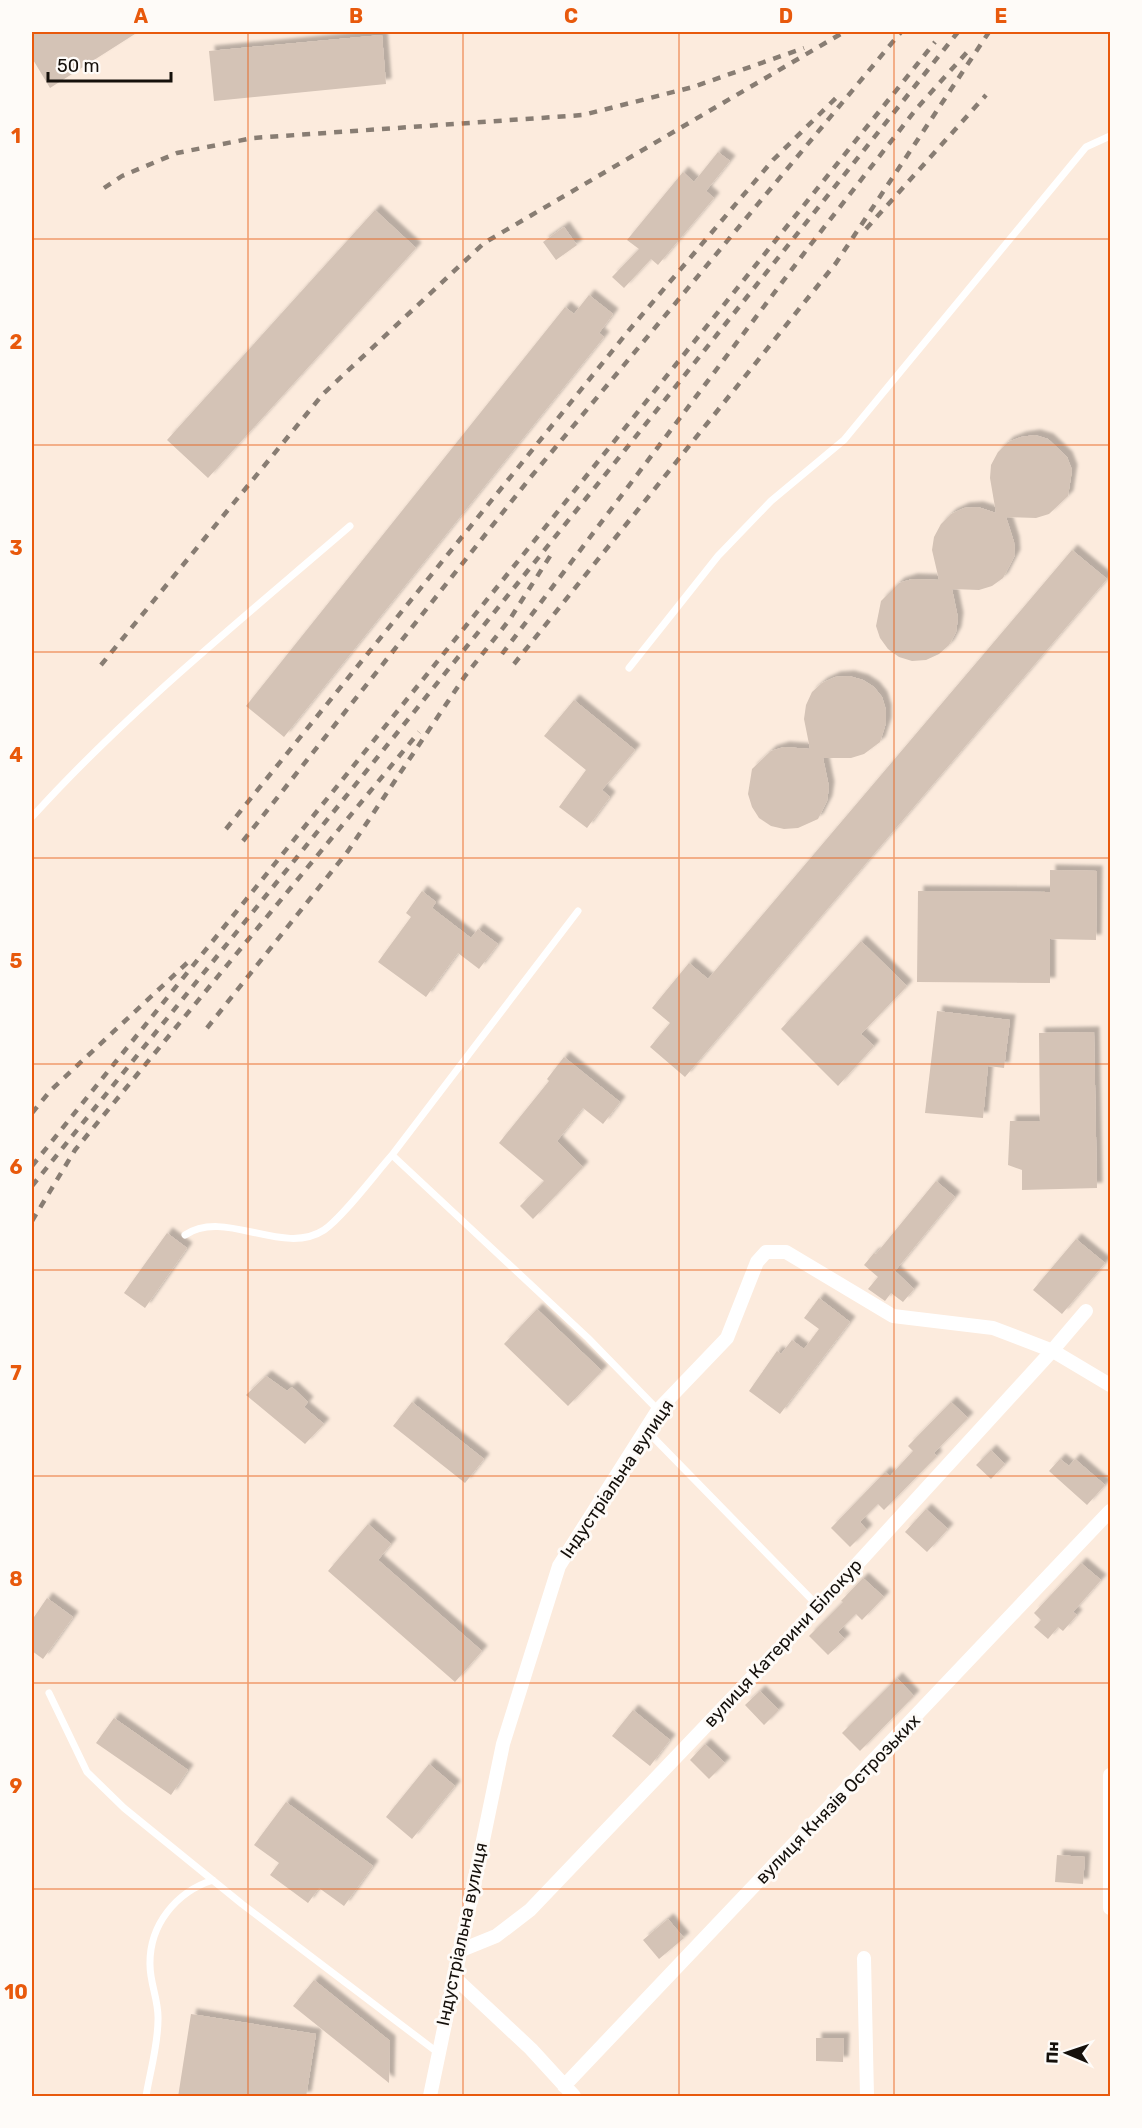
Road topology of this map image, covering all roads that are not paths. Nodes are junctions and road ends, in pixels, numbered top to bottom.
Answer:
1 (1110, 136) edge
2 (350, 526) dead end
3 (629, 668) dead end
4 (32, 817) edge
5 (579, 911) dead end
6 (392, 1155) junction
7 (185, 1235) dead end
8 (1086, 1311) dead end
9 (1053, 1351) junction
10 (1110, 1385) edge
11 (658, 1410) junction
12 (646, 1430) junction
13 (1110, 1511) edge
14 (818, 1606) junction
15 (49, 1693) dead end
16 (1110, 1775) edge
17 (213, 1880) junction
18 (1110, 1908) edge
19 (459, 1951) junction
20 (864, 1958) dead end
21 (453, 1977) junction
22 (437, 2052) junction
23 (564, 2086) junction
24 (146, 2097) edge
25 (429, 2097) edge
26 (574, 2097) edge
27 (867, 2097) edge

1 - 3 lane
2 - 4 lane
5 - 6 lane
6 - 7 lane
6 - 11 lane
8 - 9 street, вулиця Катерини Білокур
9 - 10 street, Індустріальна вулиця
9 - 11 street, Індустріальна вулиця
9 - 14 street, вулиця Катерини Білокур
11 - 12 street, Індустріальна вулиця
12 - 14 lane
12 - 19 street, Індустріальна вулиця
13 - 23 street, вулиця Князів Острозьких
14 - 19 street, вулиця Катерини Білокур
15 - 17 lane
16 - 18 street
17 - 22 lane
17 - 24 lane
19 - 21 street, Індустріальна вулиця
20 - 27 street
21 - 22 street, Індустріальна вулиця
21 - 23 street
22 - 25 street, Індустріальна вулиця
23 - 26 street

